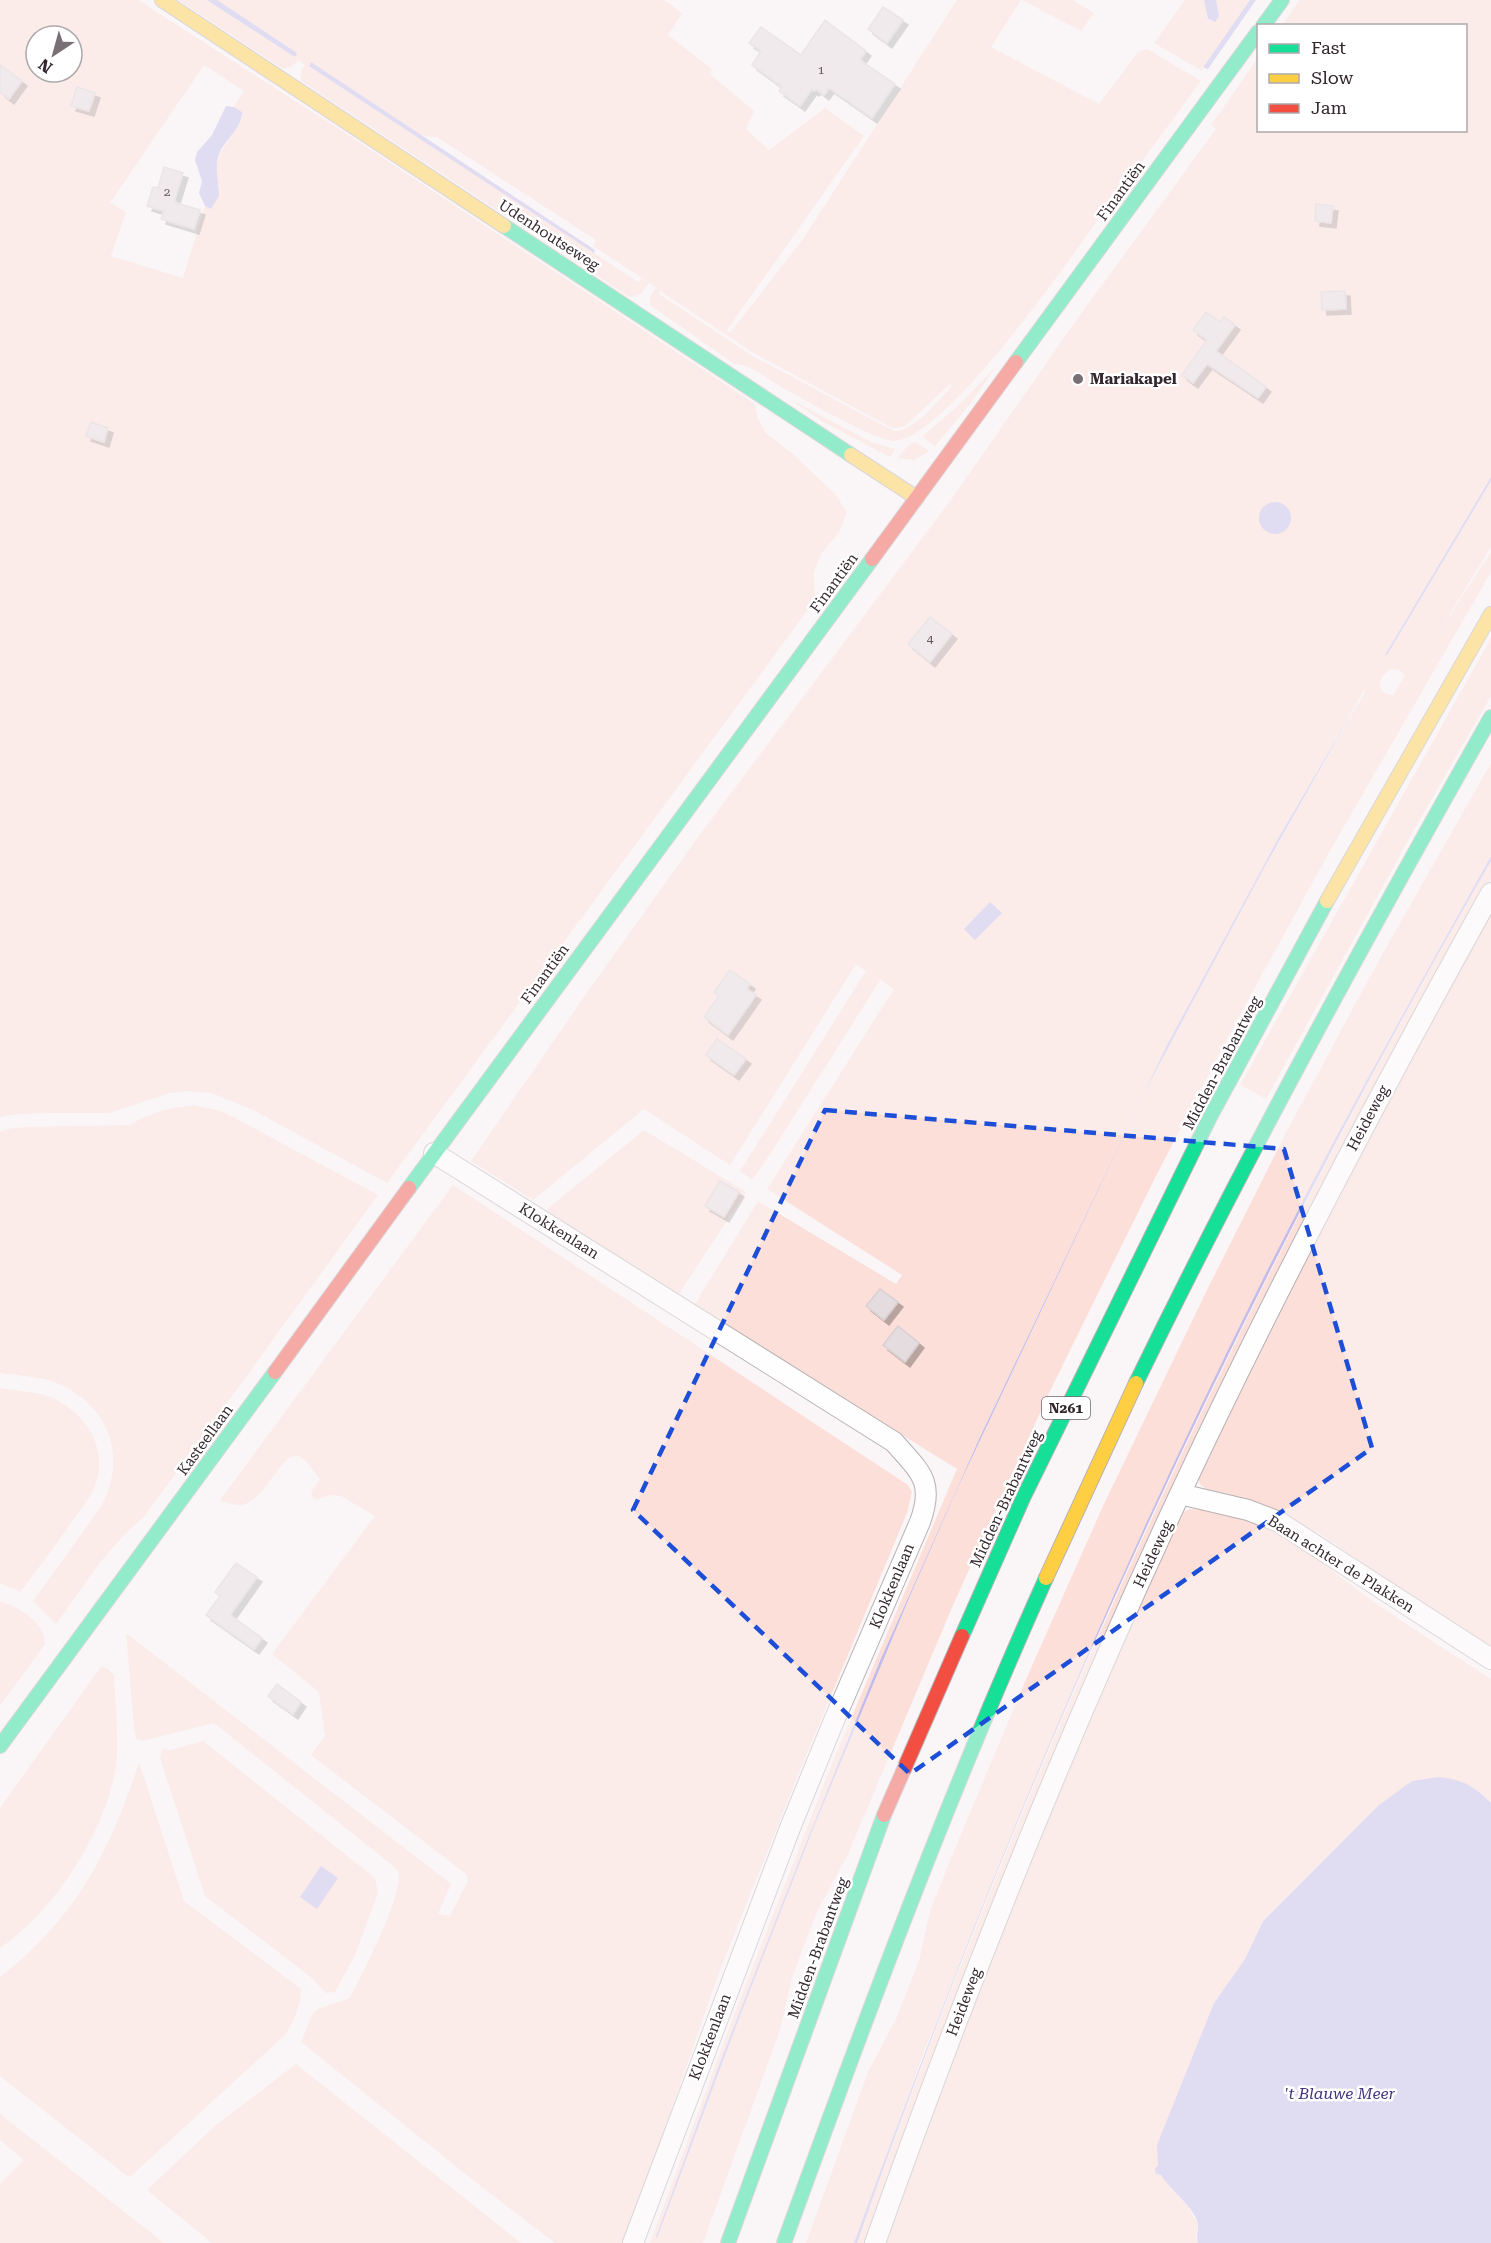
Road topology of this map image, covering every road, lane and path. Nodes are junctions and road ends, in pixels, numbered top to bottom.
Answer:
1 (162, 0) edge
2 (1282, 0) edge
3 (1264, 24) edge
4 (1257, 33) edge
5 (916, 498) junction
6 (1491, 614) edge
7 (1491, 717) edge
8 (1491, 893) edge
9 (434, 1153) junction
10 (1180, 1494) junction
11 (1491, 1659) edge
12 (0, 1746) edge
13 (633, 2243) edge
14 (728, 2243) edge
15 (784, 2243) edge
16 (874, 2243) edge

1 - 5 main road, Udenhoutseweg
2 - 3 main road
4 - 5 main road, Finantiën
5 - 9 main road, Finantiën
6 - 14 main road, Midden-Brabantweg / N261
7 - 15 main road
8 - 10 street, Heideweg
9 - 12 main road, Kasteellaan
9 - 13 street, Klokkenlaan
10 - 11 street, Baan achter de Plakken
10 - 16 street, Heideweg

